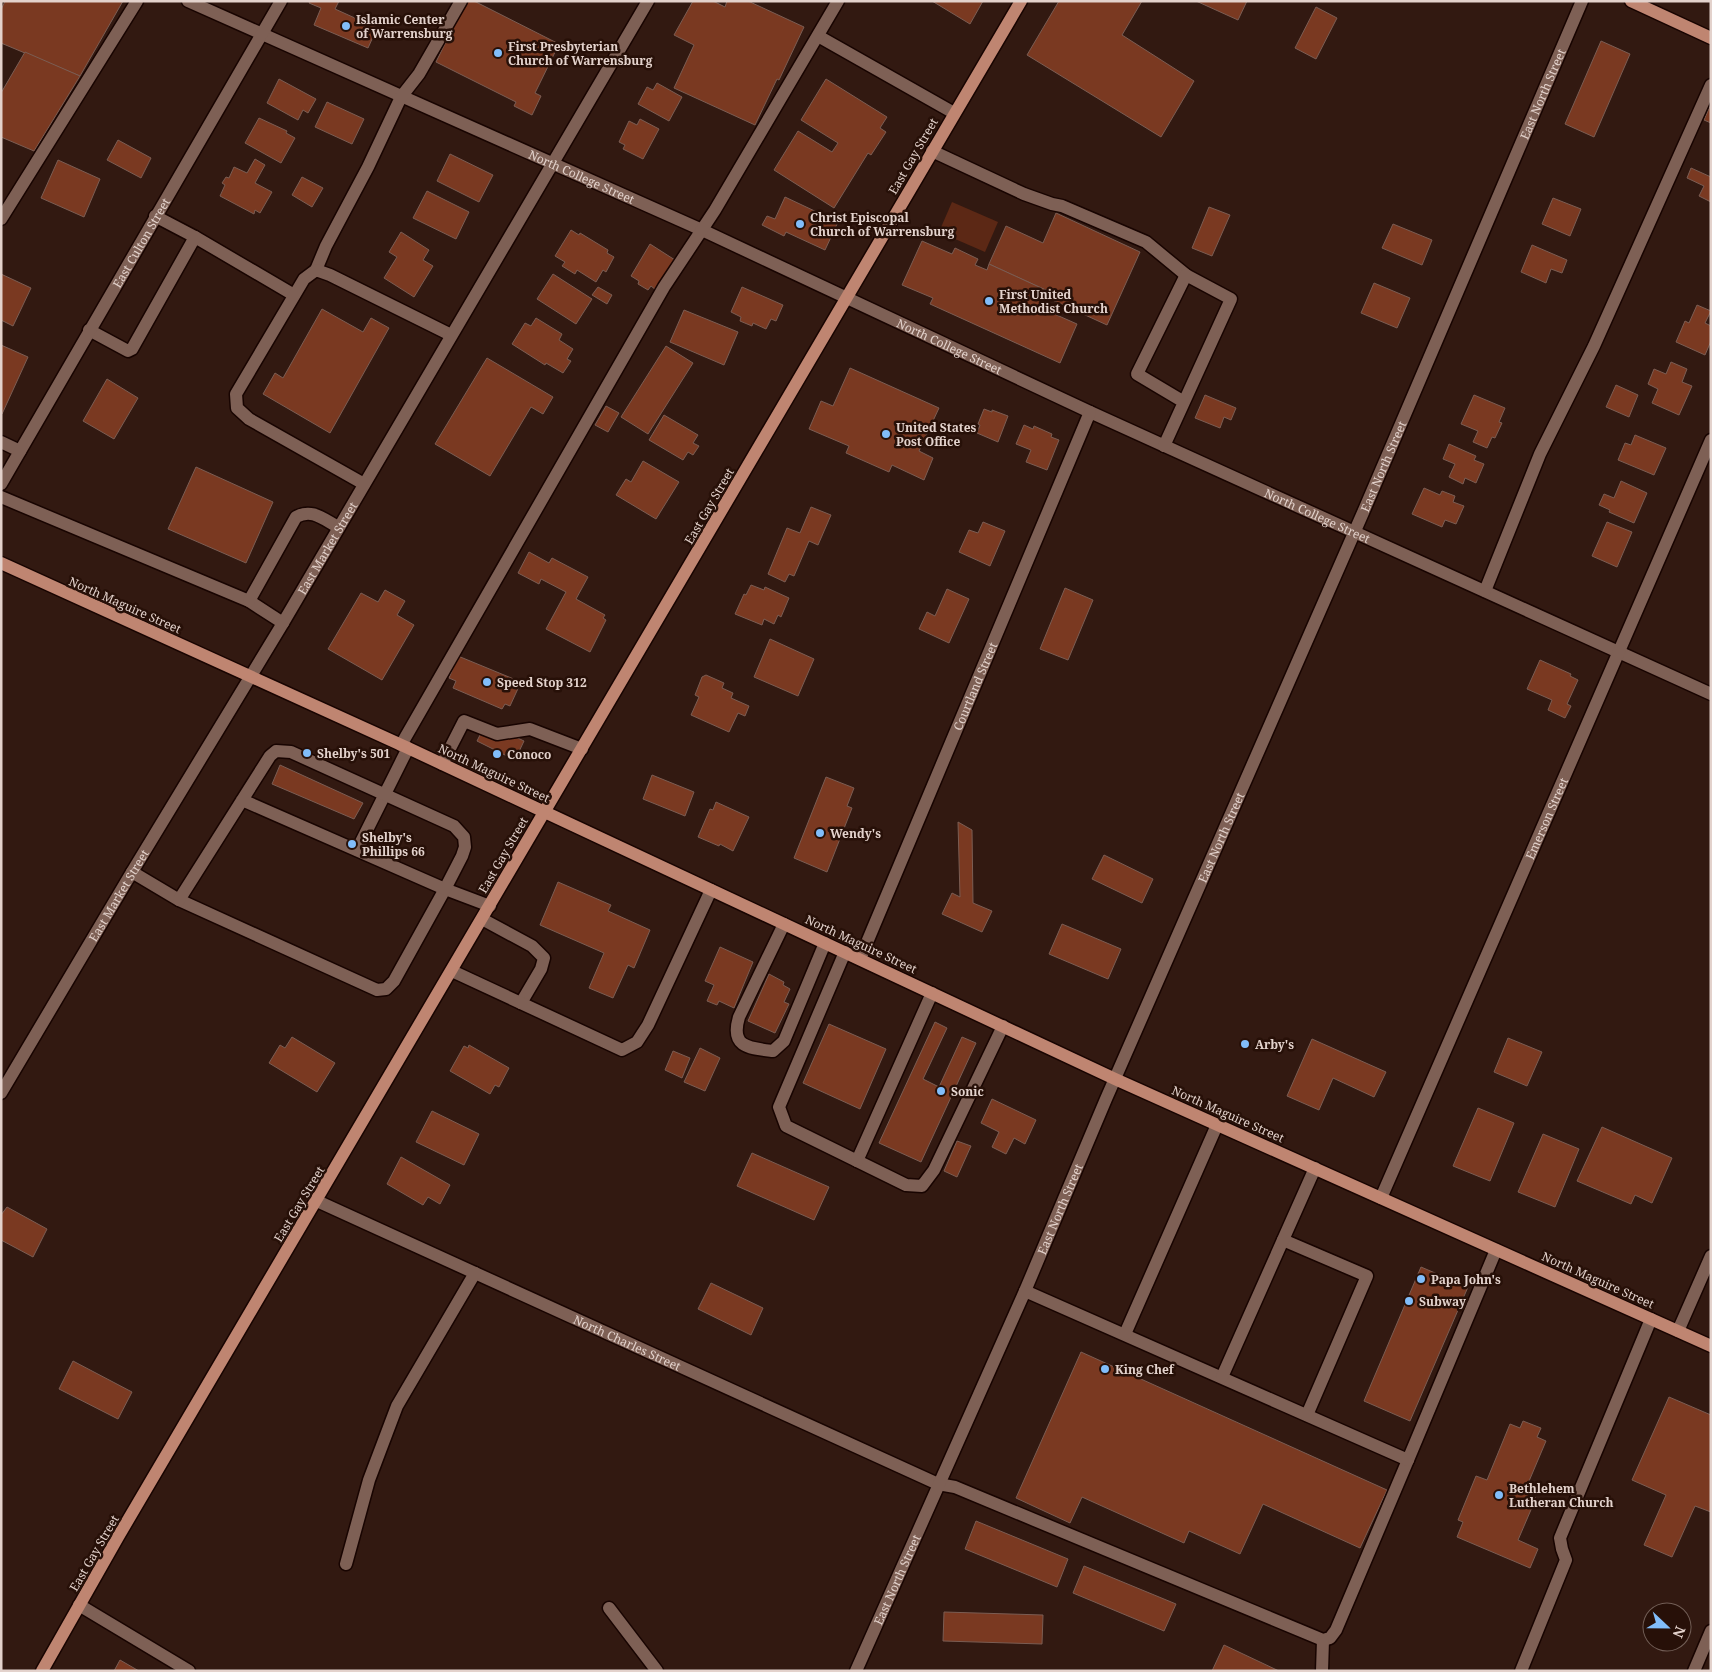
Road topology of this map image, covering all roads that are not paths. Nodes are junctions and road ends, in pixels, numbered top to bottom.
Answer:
1 (137, 1) edge
2 (188, 1) edge
3 (281, 1) edge
4 (461, 1) edge
5 (648, 1) edge
6 (838, 1) edge
7 (1021, 1) edge
8 (1582, 1) edge
9 (1632, 1) edge
10 (261, 34) junction
11 (818, 36) junction
12 (1711, 38) edge
13 (1711, 85) edge
14 (401, 97) junction
15 (954, 113) junction
16 (932, 151) junction
17 (553, 164) junction
18 (155, 216) junction
19 (1, 219) edge
20 (702, 230) junction
21 (195, 238) junction
22 (316, 270) junction
23 (1186, 275) junction
24 (294, 295) junction
25 (848, 298) junction
26 (89, 330) junction
27 (451, 335) junction
28 (1184, 402) junction
29 (1090, 412) junction
30 (1711, 440) edge
31 (1, 442) edge
32 (1164, 446) junction
33 (20, 451) junction
34 (1, 484) edge
35 (364, 484) junction
36 (1, 497) edge
37 (338, 527) junction
38 (1354, 532) junction
39 (1, 563) edge
40 (1485, 592) junction
41 (250, 601) junction
42 (283, 623) junction
43 (1620, 652) junction
44 (250, 677) junction
45 (1711, 694) edge
46 (405, 746) junction
47 (582, 749) junction
48 (442, 764) junction
49 (384, 794) junction
50 (242, 800) junction
51 (544, 811) junction
52 (357, 850) junction
53 (132, 872) junction
54 (445, 889) junction
55 (711, 890) junction
56 (179, 900) junction
57 (490, 906) junction
58 (482, 919) junction
59 (784, 924) junction
60 (825, 943) junction
61 (844, 952) junction
62 (860, 959) junction
63 (452, 971) junction
64 (932, 993) junction
65 (521, 1004) junction
66 (1003, 1026) junction
67 (1115, 1079) junction
68 (1, 1093) edge
69 (1217, 1125) junction
70 (857, 1161) junction
71 (1315, 1168) junction
72 (1381, 1198) junction
73 (317, 1201) junction
74 (1283, 1240) junction
75 (1496, 1250) junction
76 (1709, 1264) edge
77 (475, 1273) junction
78 (1025, 1291) junction
79 (1651, 1319) junction
80 (1678, 1331) junction
81 (1125, 1334) junction
82 (1711, 1346) edge
83 (1222, 1377) junction
84 (1307, 1415) junction
85 (1408, 1460) junction
86 (938, 1484) junction
87 (346, 1564) dead end
88 (79, 1605) junction
89 (609, 1608) dead end
90 (1711, 1631) edge
91 (1323, 1640) junction
92 (42, 1671) edge
93 (189, 1671) edge
94 (657, 1671) edge
95 (856, 1671) edge
96 (1322, 1671) edge
97 (1521, 1671) edge
98 (1694, 1671) edge

1 - 19 street
2 - 10 street, North College Street
3 - 10 street, East Culton Street
4 - 14 street
5 - 17 street, East Market Street
6 - 11 street
7 - 15 main road, East Gay Street
8 - 38 street, East North Street
9 - 12 main road
10 - 14 street, North College Street
10 - 18 street, East Culton Street
11 - 15 street
11 - 20 street
13 - 40 street
14 - 17 street, North College Street
14 - 22 street
15 - 16 main road, East Gay Street
16 - 23 street
16 - 25 main road, East Gay Street
17 - 20 street, North College Street
17 - 27 street, East Market Street
18 - 21 street
18 - 26 street, East Culton Street
20 - 25 street, North College Street
20 - 46 street
21 - 24 street
21 - 26 street
22 - 24 street
22 - 27 street
23 - 28 street
23 - 28 street
24 - 35 street
25 - 29 street, North College Street
25 - 47 main road, East Gay Street
26 - 33 street, East Culton Street
27 - 35 street, East Market Street
28 - 32 street
29 - 32 street, North College Street
29 - 62 street, Courtland Street
30 - 43 street, Emerson Street
31 - 33 street
32 - 38 street, North College Street
33 - 34 street, East Culton Street
35 - 37 street, East Market Street
36 - 41 street
37 - 41 street
37 - 42 street, East Market Street
38 - 40 street, North College Street
38 - 67 street, East North Street
39 - 44 main road, North Maguire Street
40 - 43 street, North College Street
41 - 42 street
42 - 44 street, East Market Street
43 - 45 street, North College Street
43 - 72 street, Emerson Street
44 - 46 main road, North Maguire Street
44 - 53 street, East Market Street
46 - 48 main road, North Maguire Street
46 - 49 street
47 - 48 street
47 - 51 main road, East Gay Street
48 - 51 main road, North Maguire Street
49 - 50 street
49 - 52 street
49 - 54 street
50 - 52 street
50 - 56 street
51 - 55 main road, North Maguire Street
51 - 57 main road, East Gay Street
52 - 54 street
53 - 56 street
53 - 68 street, East Market Street
54 - 56 street
54 - 57 street
55 - 59 main road, North Maguire Street
55 - 65 street
57 - 58 main road, East Gay Street
58 - 63 main road, East Gay Street
58 - 65 street
59 - 60 main road, North Maguire Street
59 - 60 street
60 - 61 main road, North Maguire Street
61 - 62 main road, North Maguire Street
61 - 70 street
62 - 64 main road, North Maguire Street
63 - 65 street
63 - 73 main road, East Gay Street
64 - 66 main road, North Maguire Street
64 - 70 street
66 - 67 main road, North Maguire Street
66 - 70 street
67 - 69 main road, North Maguire Street
67 - 78 street, East North Street
69 - 71 main road, North Maguire Street
69 - 81 street
71 - 72 main road, North Maguire Street
71 - 74 street
72 - 75 main road, North Maguire Street
73 - 77 street, North Charles Street
73 - 88 main road, East Gay Street
74 - 83 street
74 - 84 street
75 - 79 main road, North Maguire Street
75 - 85 street
76 - 80 street
77 - 86 street, North Charles Street
77 - 87 street
78 - 81 street
78 - 86 street, East North Street
79 - 80 main road, North Maguire Street
79 - 97 street
80 - 82 main road, North Maguire Street
81 - 83 street
83 - 84 street
84 - 85 street
85 - 91 street
86 - 91 street, North Charles Street
86 - 95 street, East North Street
88 - 92 main road, East Gay Street
88 - 93 street
89 - 94 street
90 - 98 street
91 - 96 street

